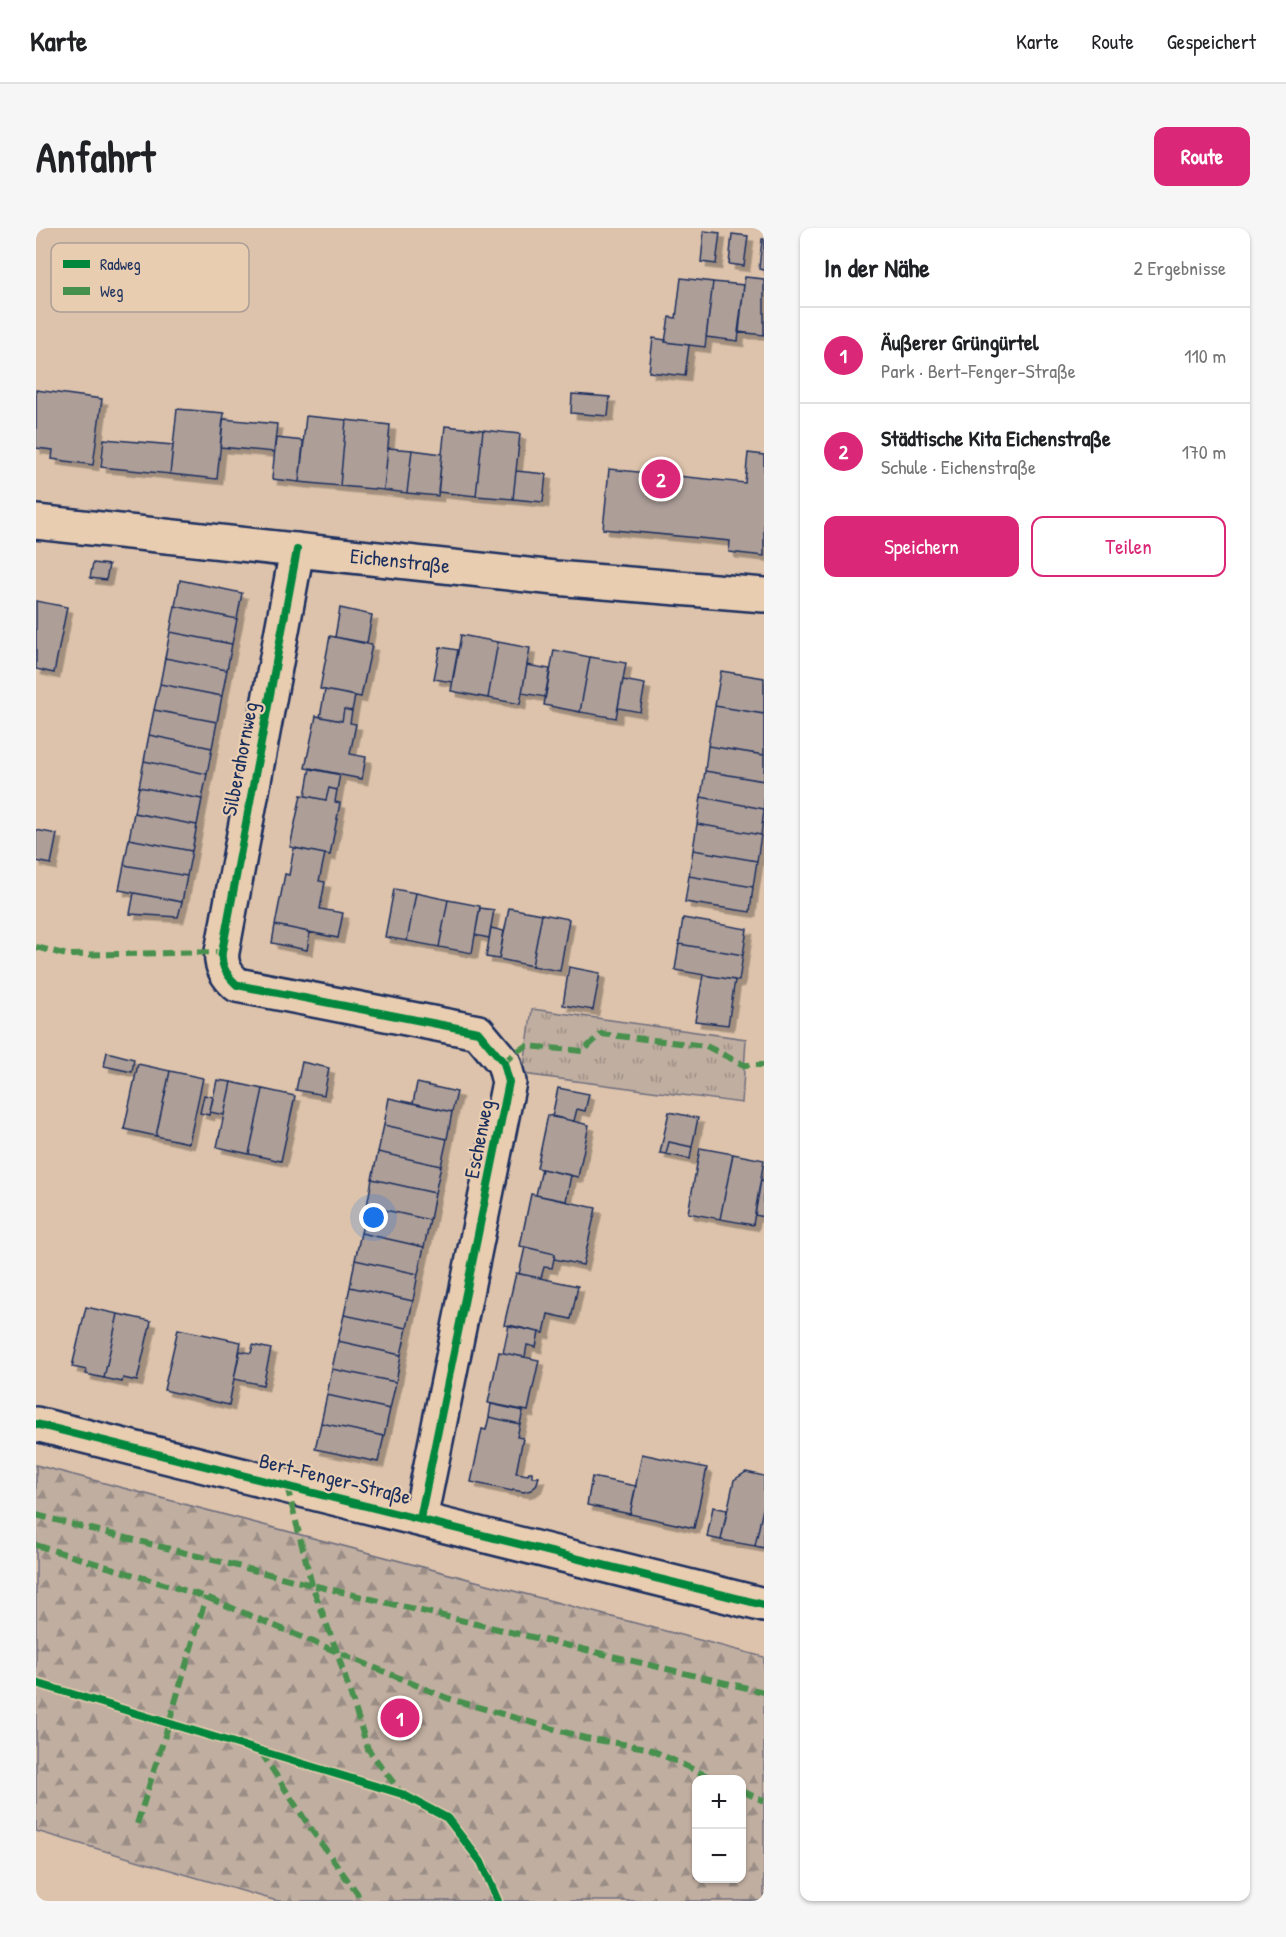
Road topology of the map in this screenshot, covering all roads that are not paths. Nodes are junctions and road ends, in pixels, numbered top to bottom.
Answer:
1 (36, 522) edge
2 (297, 550) junction
3 (764, 595) edge
4 (226, 975) joint
5 (36, 1424) edge
6 (420, 1519) junction
7 (764, 1605) edge

1 - 2 street, Eichenstraße
2 - 3 street, Eichenstraße
2 - 4 street, Silberahornweg
4 - 6 street, Eschenweg
5 - 6 street, Bert-Fenger-Straße
6 - 7 street, Bert-Fenger-Straße

